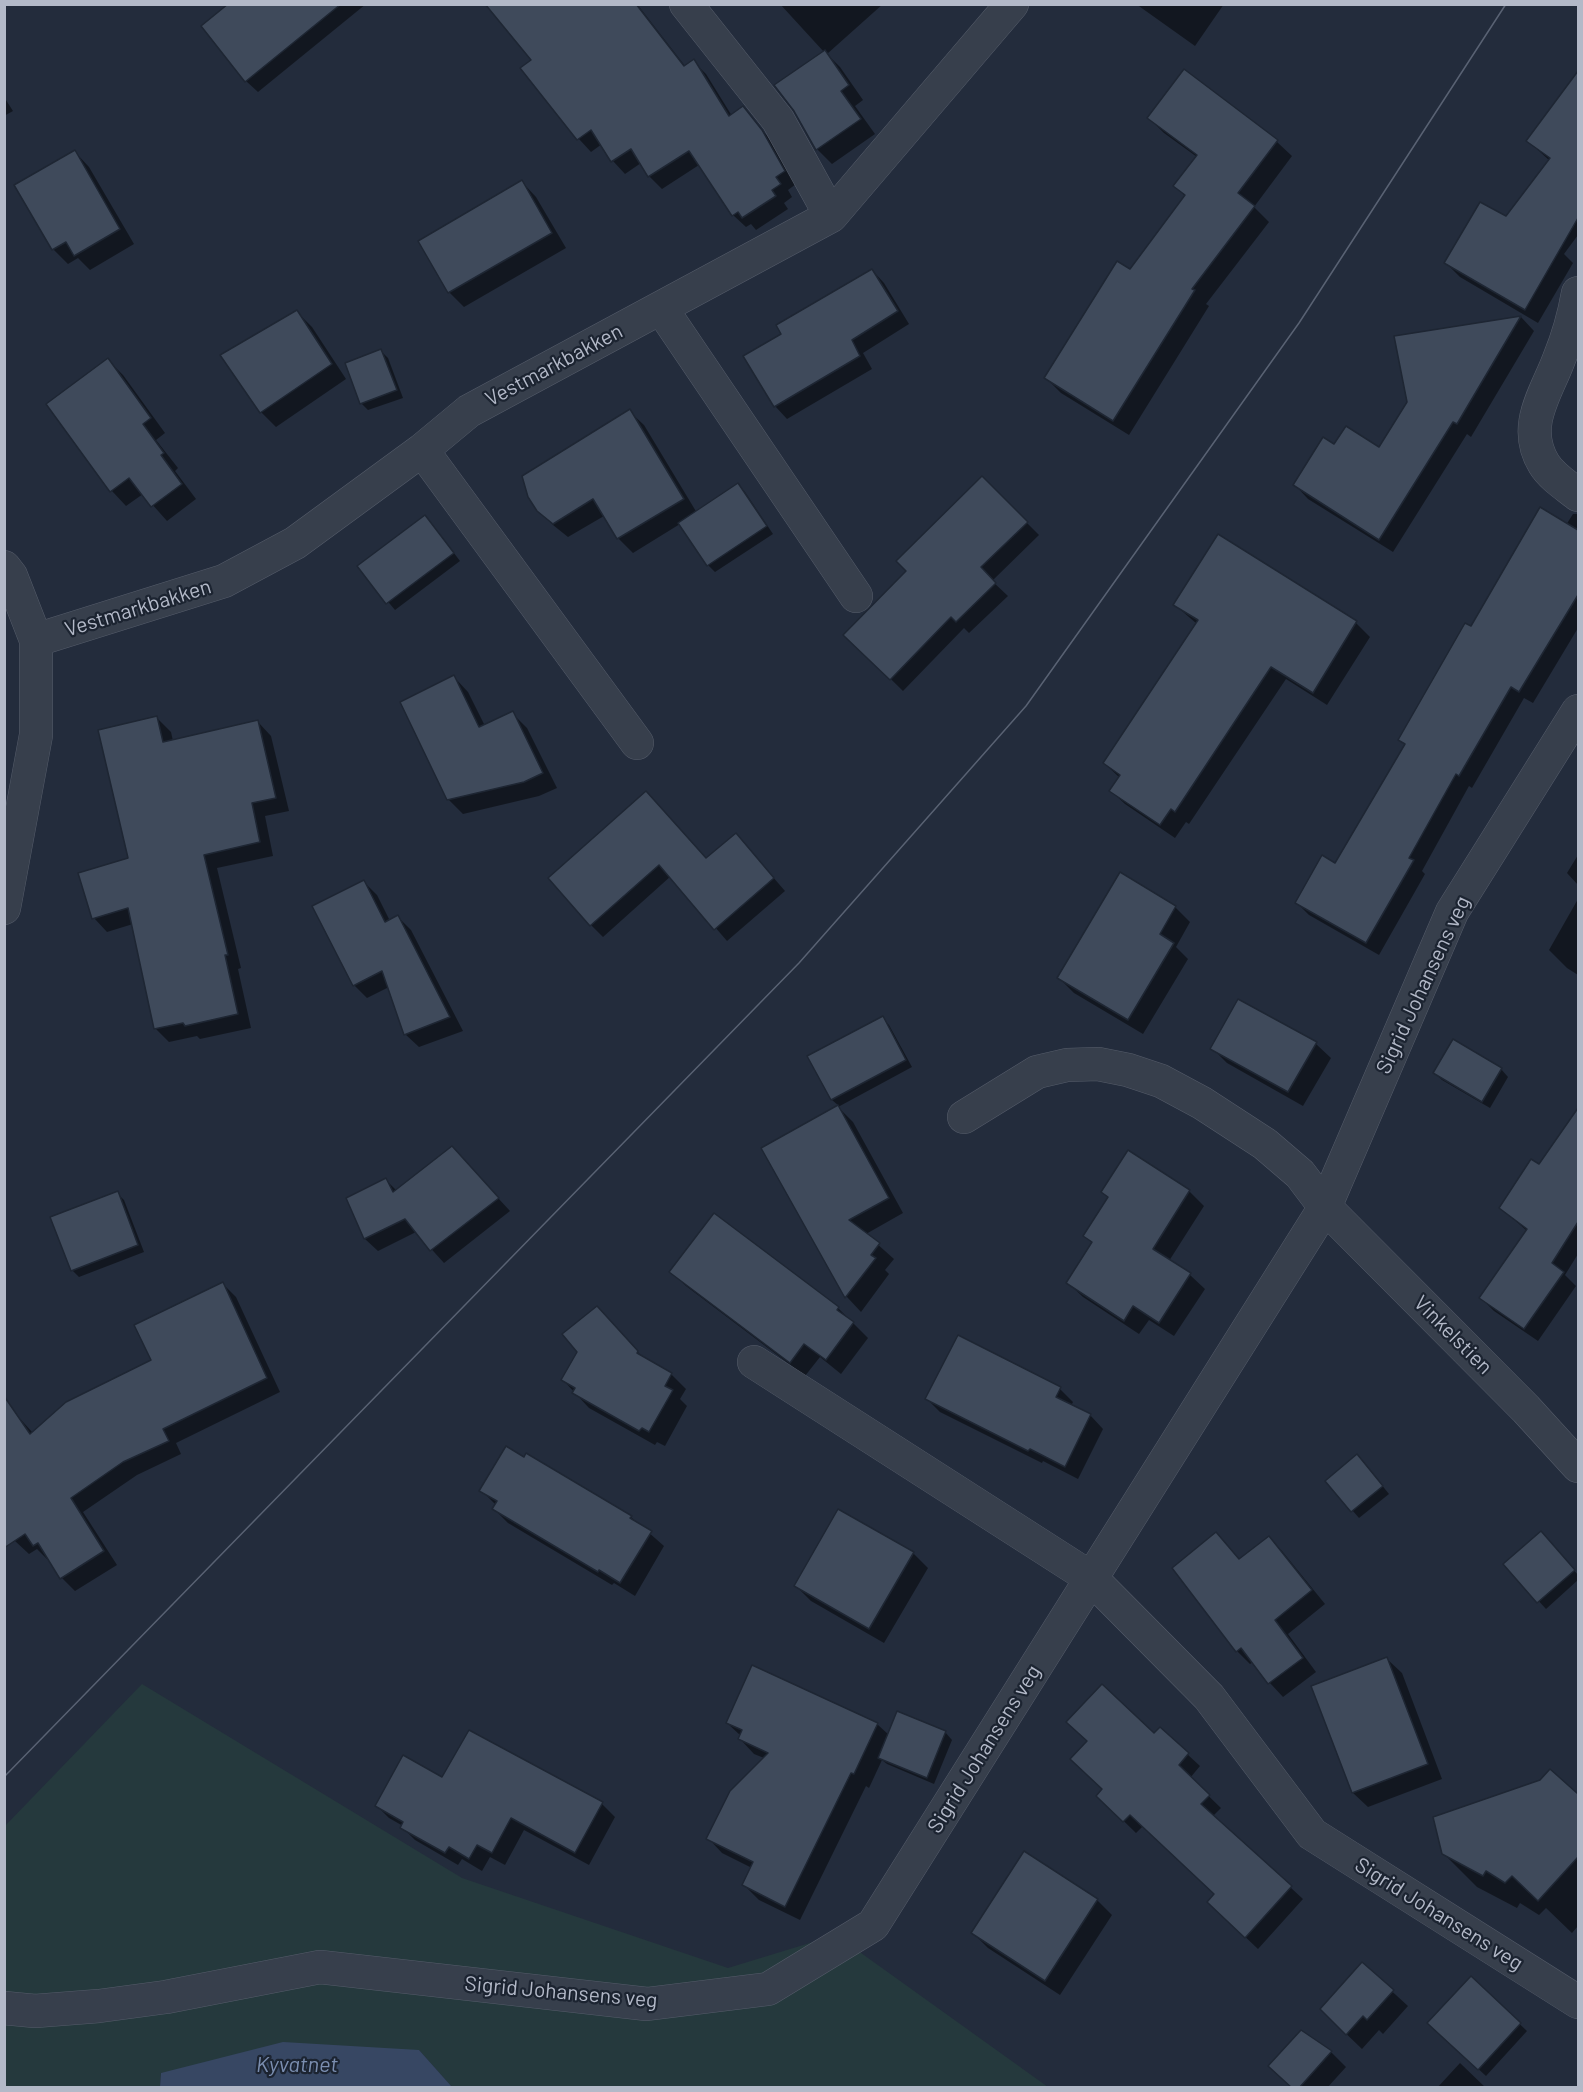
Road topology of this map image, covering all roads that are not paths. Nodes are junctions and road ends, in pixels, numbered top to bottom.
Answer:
1 (686, 4) edge
2 (1012, 4) edge
3 (831, 216) junction
4 (1578, 293) edge
5 (661, 308) junction
6 (422, 450) junction
7 (1578, 495) edge
8 (4, 567) edge
9 (856, 596) dead end
10 (36, 640) junction
11 (1578, 711) edge
12 (637, 743) dead end
13 (4, 908) edge
14 (964, 1118) dead end
15 (1324, 1207) junction
16 (754, 1362) dead end
17 (1578, 1466) edge
18 (1091, 1578) junction
19 (1578, 2002) edge
20 (4, 2008) edge

1 - 3 street
2 - 3 street, Vestmarkbakken
3 - 5 street, Vestmarkbakken
4 - 7 street
5 - 6 street, Vestmarkbakken
5 - 9 street
6 - 10 street, Vestmarkbakken
6 - 12 street
8 - 10 street
10 - 13 street
11 - 15 street, Sigrid Johansens veg
14 - 15 street
15 - 17 street, Vinkelstien
15 - 18 street, Sigrid Johansens veg
16 - 18 street
18 - 19 street, Sigrid Johansens veg
18 - 20 street, Sigrid Johansens veg

